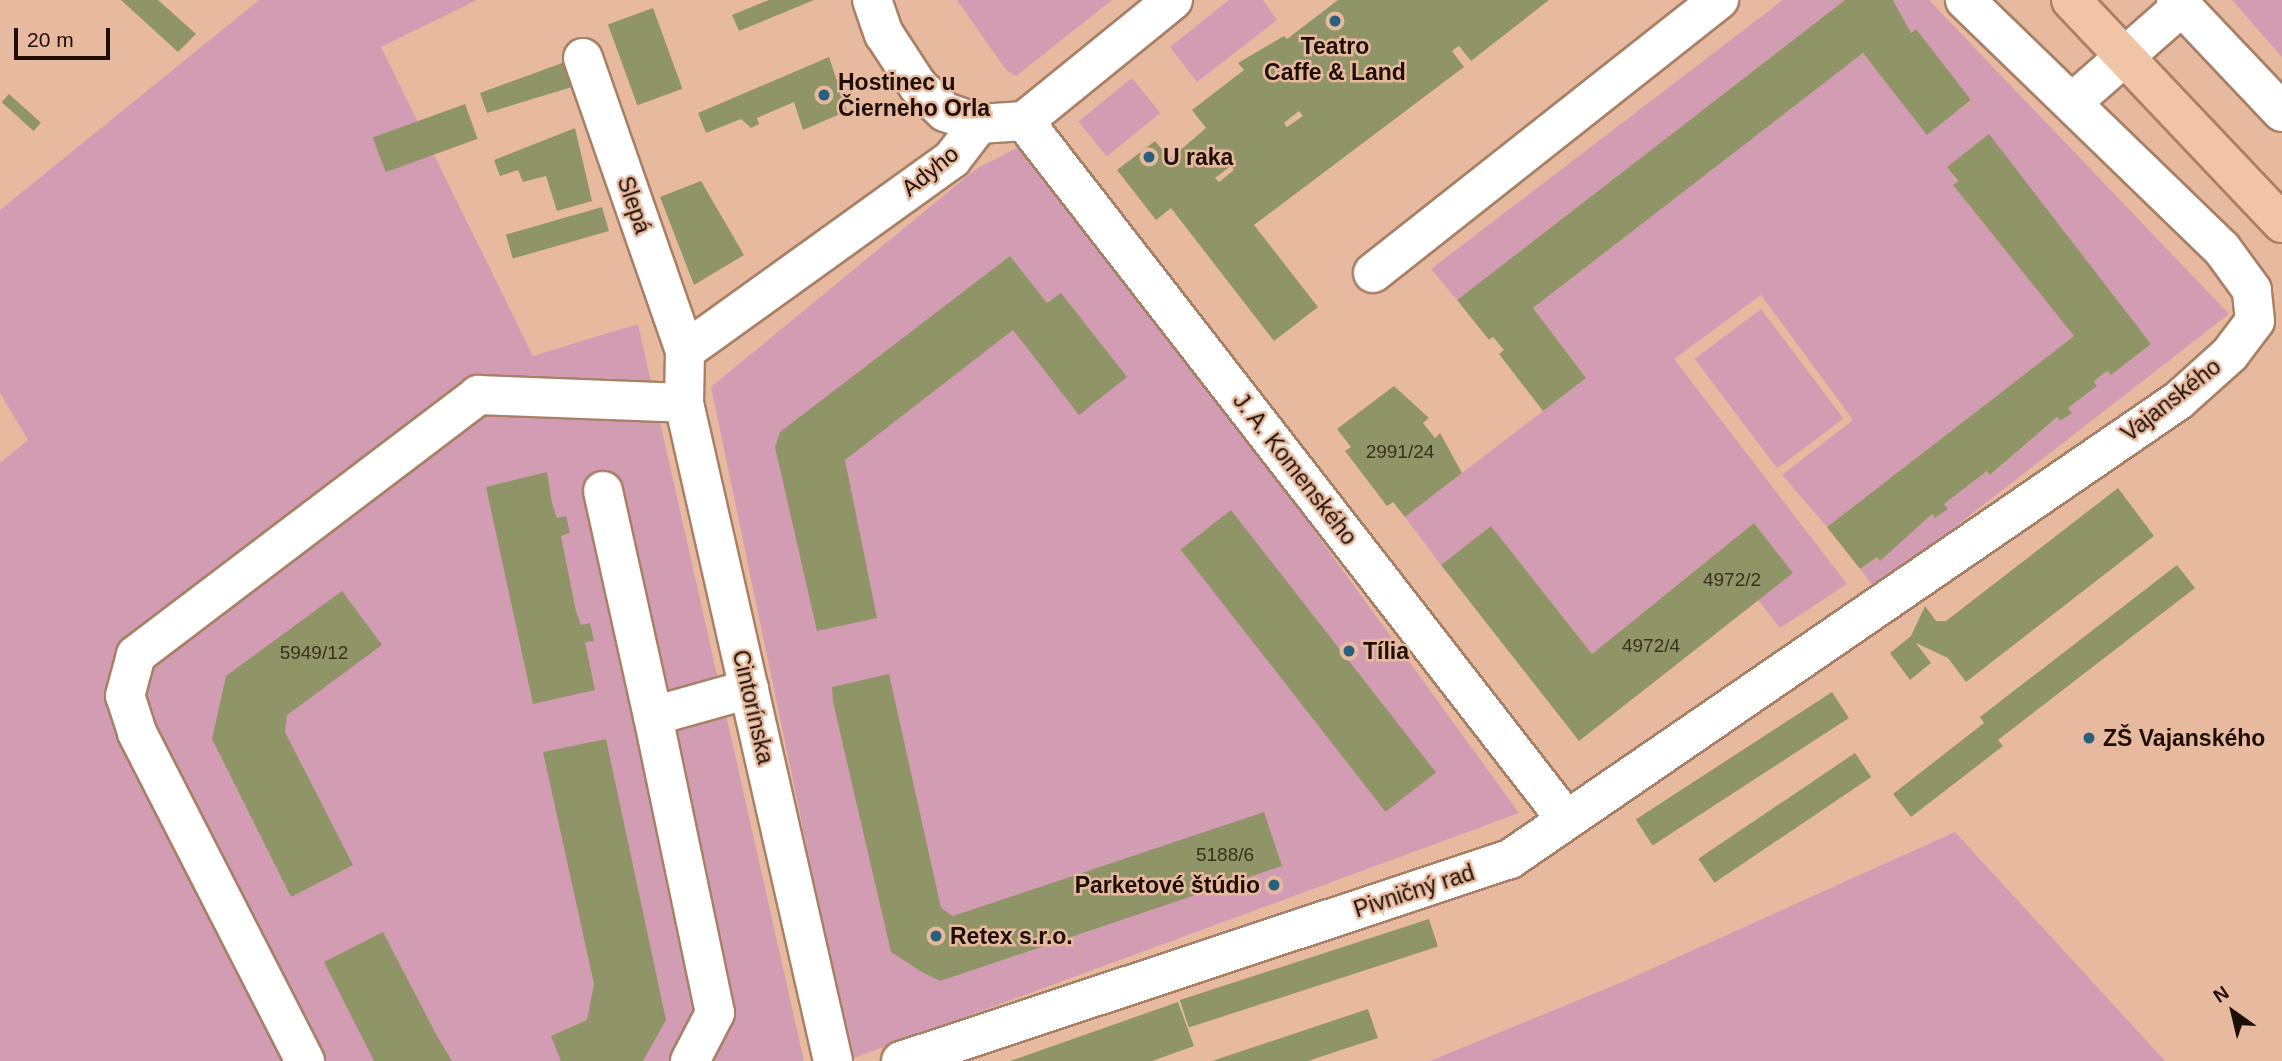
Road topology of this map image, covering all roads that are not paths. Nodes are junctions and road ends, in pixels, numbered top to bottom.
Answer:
1 (872, 0) edge
2 (1173, 0) edge
3 (1719, 0) edge
4 (1965, 0) edge
5 (2071, 0) edge
6 (2179, 3) edge
7 (2125, 56) junction
8 (583, 58) dead end
9 (2074, 101) junction
10 (2282, 112) edge
11 (1024, 121) junction
12 (979, 124) junction
13 (2282, 223) edge
14 (1373, 273) dead end
15 (685, 351) junction
16 (684, 403) junction
17 (603, 491) dead end
18 (1872, 610) joint
19 (749, 689) junction
20 (653, 716) junction
21 (1565, 818) junction
22 (305, 1061) edge
23 (690, 1061) edge
24 (833, 1061) edge
25 (901, 1061) edge

1 - 12 street
2 - 11 street
3 - 14 street
4 - 9 street, Vajanského
5 - 7 main road
6 - 7 street
6 - 10 street
7 - 9 street
7 - 13 main road
8 - 15 street, Slepá
9 - 18 street, Vajanského
11 - 12 street
11 - 21 street, J. A. Komenského
12 - 15 street, Adyho
15 - 16 street, Cintorínska
16 - 19 street, Cintorínska
16 - 22 street
17 - 20 street
18 - 21 street, Pivničný rad
19 - 20 street
19 - 24 street, Cintorínska
20 - 23 street
21 - 25 street, Pivničný rad

